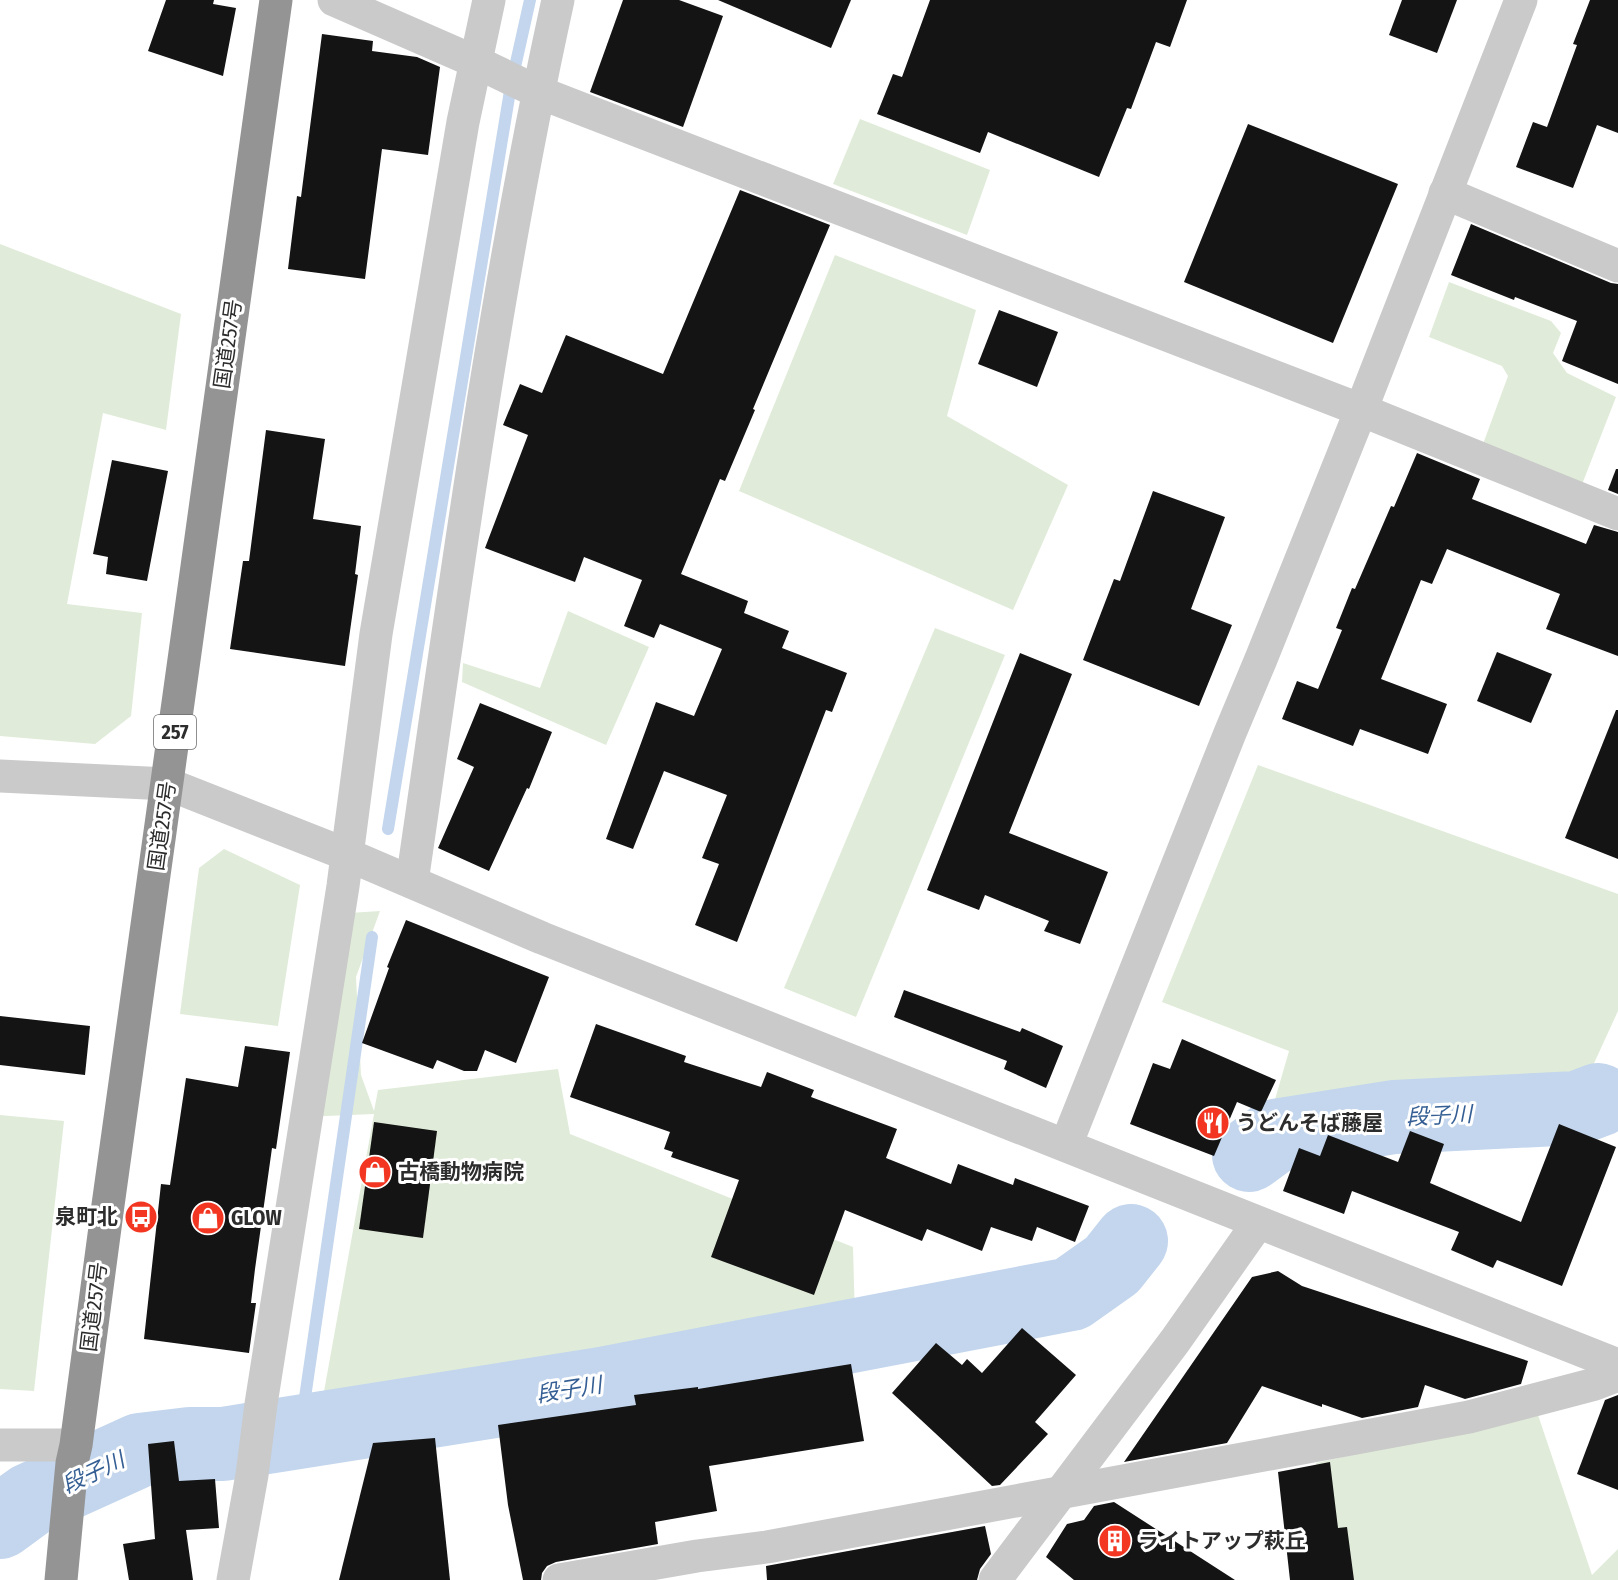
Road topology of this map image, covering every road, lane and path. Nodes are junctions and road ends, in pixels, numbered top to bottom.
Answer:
1 (276, 0) edge
2 (334, 0) edge
3 (489, 0) edge
4 (558, 0) edge
5 (1521, 0) edge
6 (476, 62) junction
7 (538, 92) junction
8 (1445, 193) junction
9 (1618, 266) edge
10 (1361, 410) junction
11 (1618, 513) edge
12 (0, 776) edge
13 (168, 784) junction
14 (348, 855) junction
15 (412, 882) junction
16 (1066, 1145) junction
17 (1258, 1223) junction
18 (1618, 1365) edge
19 (1618, 1375) edge
20 (0, 1445) edge
21 (74, 1454) junction
22 (1058, 1494) junction
23 (61, 1580) edge
24 (233, 1580) edge
25 (559, 1580) edge
26 (995, 1580) edge

1 - 13 highway, 国道257号 / 257
2 - 6 street
3 - 6 street
4 - 7 street
5 - 8 street
6 - 7 street
6 - 14 street
7 - 10 street
7 - 15 street
8 - 9 street
8 - 10 street
10 - 11 street
10 - 16 street
12 - 13 street
13 - 14 street
13 - 21 highway, 国道257号 / 257
14 - 15 street
14 - 24 street
15 - 16 street
16 - 17 street
17 - 18 street
17 - 22 street
19 - 22 street
20 - 21 street
21 - 23 highway, 国道257号 / 257
22 - 25 street
22 - 26 street

